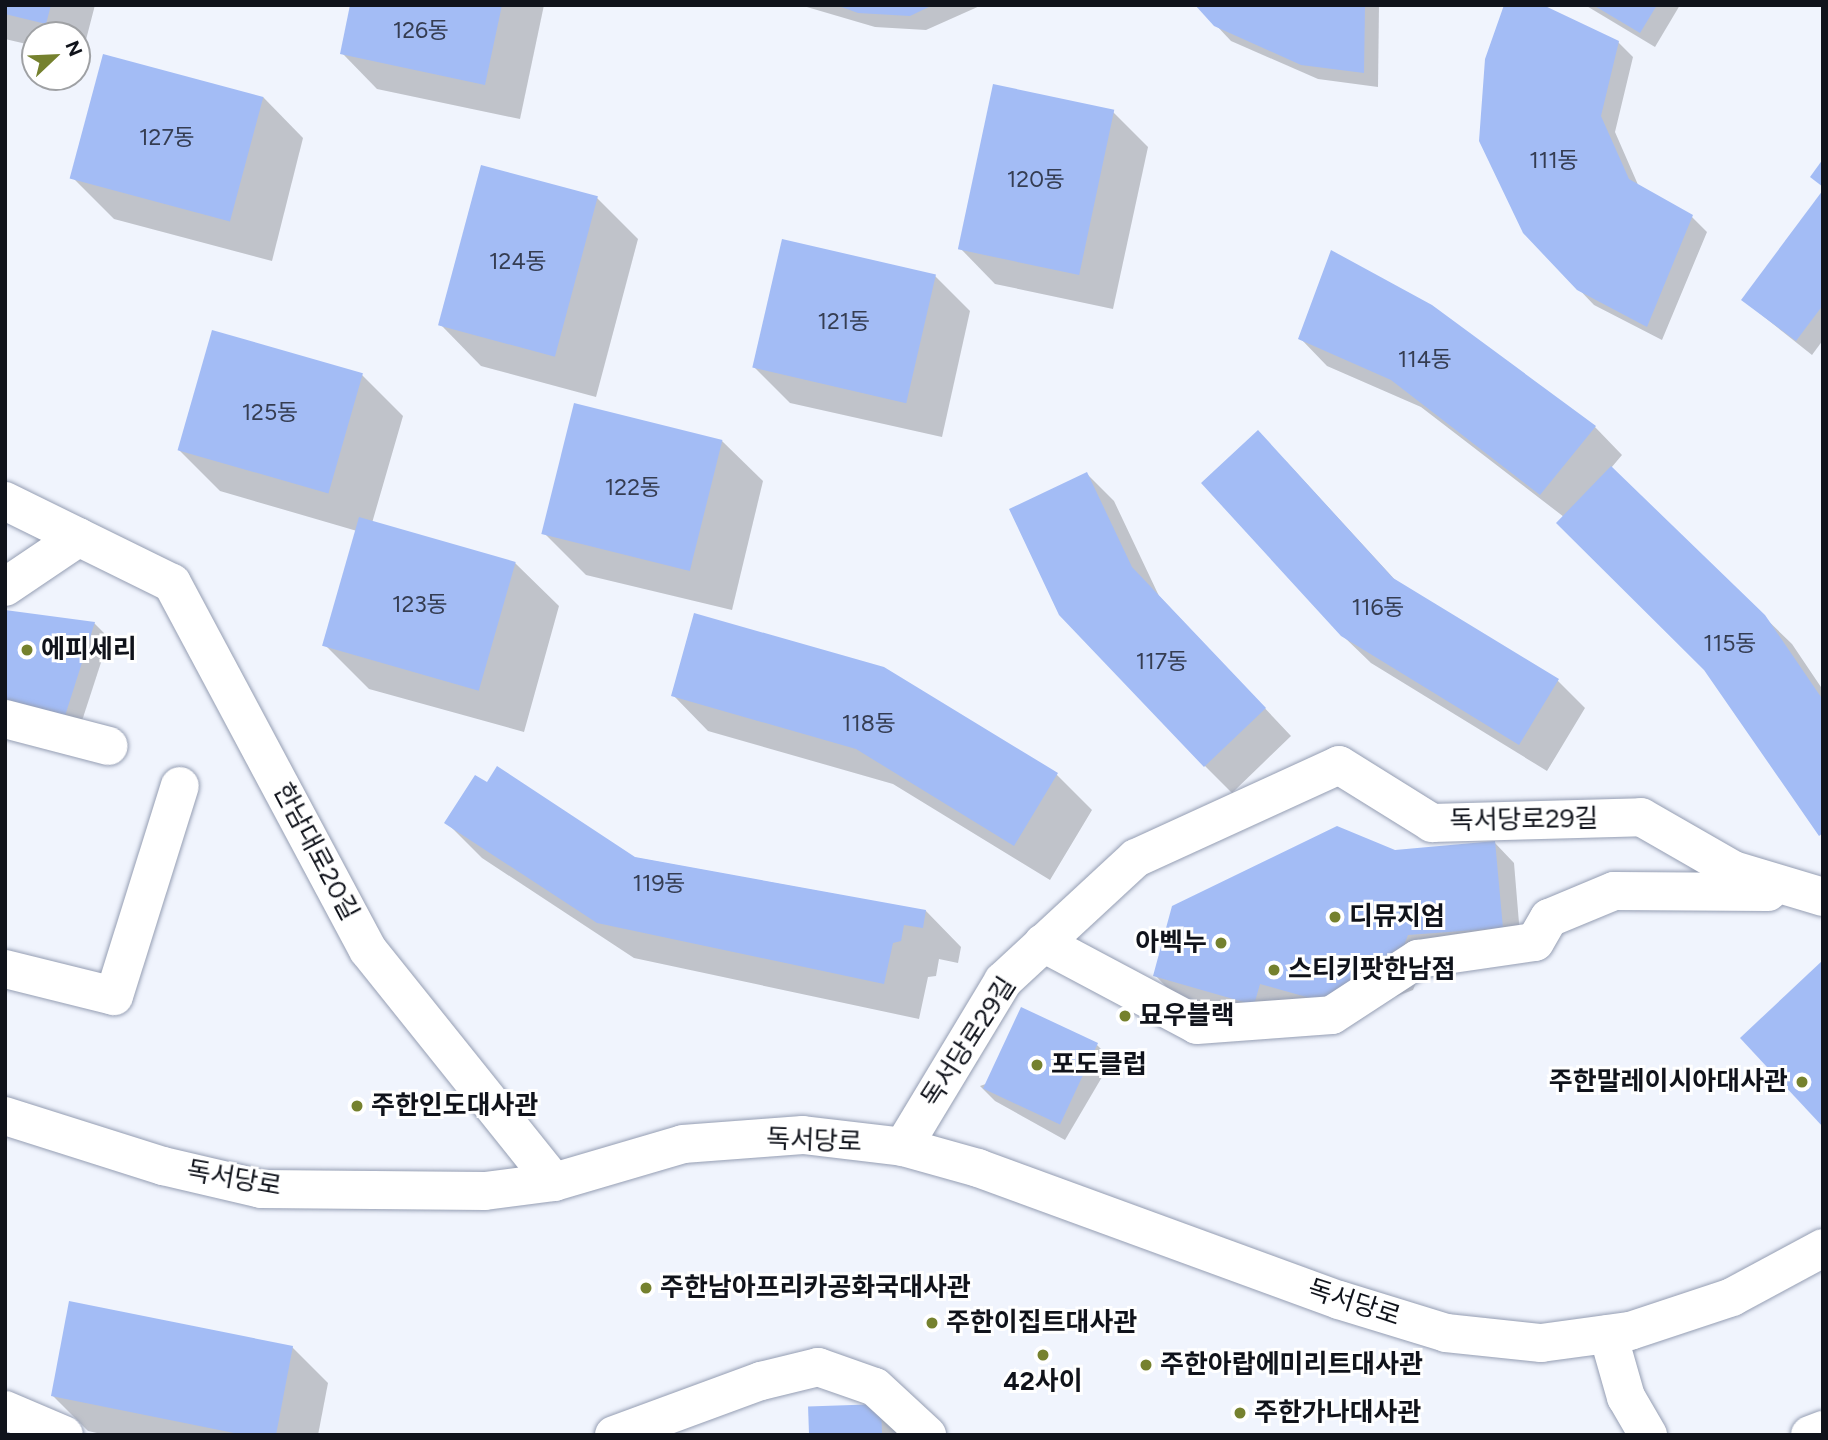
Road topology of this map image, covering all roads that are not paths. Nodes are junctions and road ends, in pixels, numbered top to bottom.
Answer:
1 (5, 501) edge
2 (79, 537) junction
3 (5, 587) edge
4 (5, 719) edge
5 (109, 746) dead end
6 (180, 786) dead end
7 (1813, 895) edge
8 (1044, 943) junction
9 (5, 970) edge
10 (5, 1115) edge
11 (903, 1147) junction
12 (554, 1182) junction
13 (1823, 1248) edge
14 (1608, 1334) junction
15 (5, 1410) edge
16 (1823, 1430) edge
17 (64, 1435) edge
18 (614, 1435) edge
19 (927, 1435) edge
20 (1648, 1435) edge
21 (1811, 1435) edge

1 - 2 street, 한남대로20길
2 - 3 street
2 - 12 street, 한남대로20길
4 - 5 street
6 - 9 street
7 - 8 street, 독서당로29길
7 - 8 street, 독서당로29길
8 - 11 street, 독서당로29길
10 - 12 street, 독서당로
11 - 12 street, 독서당로
11 - 14 street, 독서당로
13 - 14 street, 독서당로
14 - 20 street
15 - 17 street
16 - 21 street
18 - 19 street

